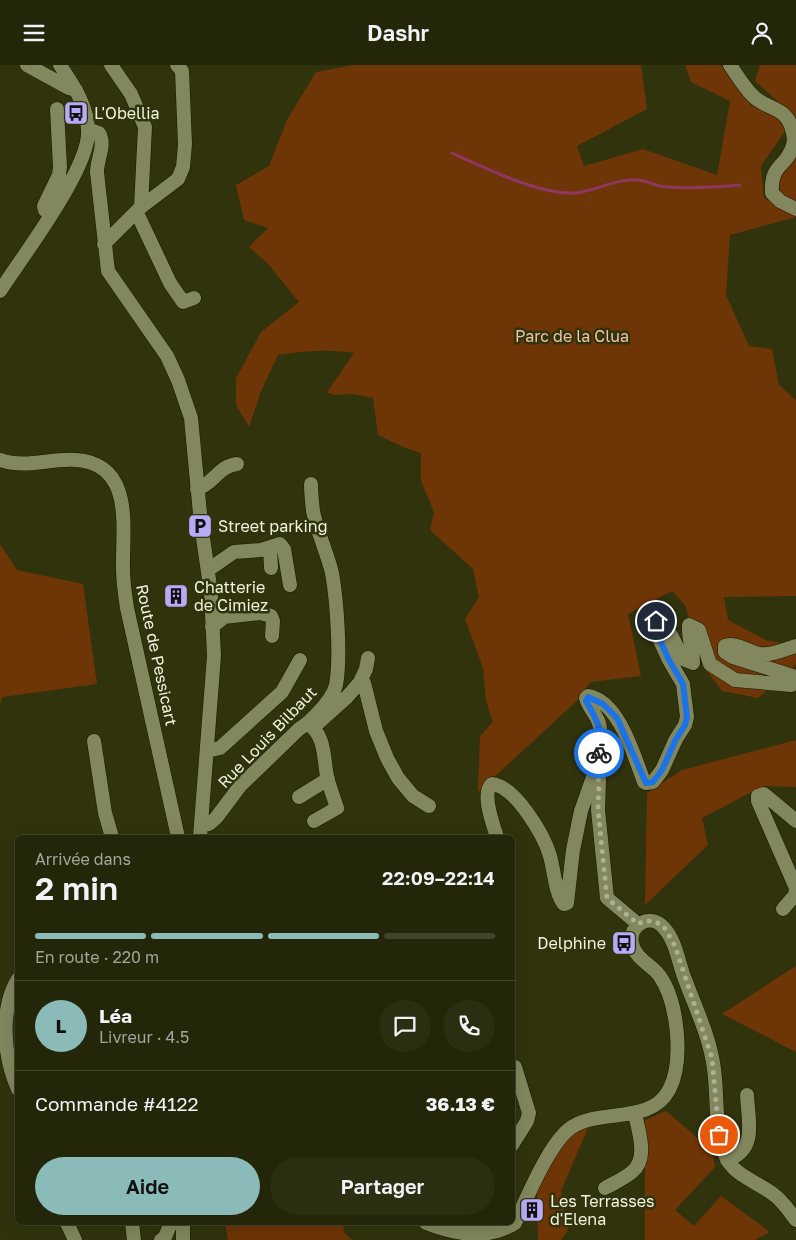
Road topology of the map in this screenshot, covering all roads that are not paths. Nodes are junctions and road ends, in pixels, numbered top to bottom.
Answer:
1 (27, 65) edge
2 (60, 65) edge
3 (111, 65) edge
4 (177, 65) edge
5 (730, 65) edge
6 (76, 90) junction
7 (57, 109) dead end
8 (88, 129) junction
9 (796, 209) edge
10 (139, 210) junction
11 (50, 215) junction
12 (104, 244) junction
13 (0, 291) edge
14 (194, 297) dead end
15 (0, 460) edge
16 (237, 464) dead end
17 (310, 484) dead end
18 (197, 489) junction
19 (270, 547) junction
20 (271, 568) dead end
21 (208, 570) junction
22 (290, 585) dead end
23 (212, 627) junction
24 (272, 636) dead end
25 (796, 647) edge
26 (368, 658) dead end
27 (300, 660) dead end
28 (796, 677) edge
29 (360, 682) junction
30 (796, 683) edge
31 (311, 726) junction
32 (94, 741) dead end
33 (206, 751) junction
34 (597, 772) junction
35 (328, 779) junction
36 (299, 797) dead end
37 (429, 806) dead end
38 (314, 821) dead end
39 (796, 821) edge
40 (201, 831) edge
41 (112, 835) edge
42 (178, 835) edge
43 (496, 835) edge
44 (796, 888) edge
45 (783, 909) dead end
46 (638, 924) junction
47 (15, 984) edge
48 (515, 1070) edge
49 (15, 1080) edge
50 (747, 1095) dead end
51 (635, 1113) junction
52 (515, 1140) edge
53 (727, 1160) junction
54 (606, 1188) dead end
55 (796, 1221) edge
56 (515, 1223) edge
57 (67, 1225) edge
58 (132, 1225) edge
59 (170, 1225) edge
60 (183, 1225) edge
61 (431, 1225) edge
62 (455, 1225) edge
63 (489, 1225) edge
64 (513, 1225) edge
65 (75, 1240) edge
66 (134, 1240) edge
67 (161, 1240) edge
68 (183, 1240) edge

1 - 6 street
2 - 6 street
3 - 10 street
4 - 10 street
5 - 9 street
6 - 8 street
7 - 11 street
8 - 11 street
8 - 12 street
10 - 12 street
10 - 14 street
11 - 13 street
12 - 18 street
15 - 42 street, Route de Pessicart
16 - 18 street
17 - 31 street, Rue Louis Bilbaut
18 - 21 street
19 - 20 street
19 - 21 street
19 - 22 street
21 - 23 street
23 - 24 street
23 - 33 street
25 - 28 street
26 - 29 street
27 - 33 street
29 - 31 street
29 - 37 street
30 - 34 street
31 - 35 street
31 - 40 street, Rue Louis Bilbaut
32 - 41 street
33 - 40 street
34 - 43 street
34 - 46 street
35 - 36 street
35 - 38 street
39 - 44 street
44 - 45 street
46 - 51 street
46 - 53 street
47 - 49 street
48 - 52 street
50 - 53 street
51 - 54 street
51 - 56 street
53 - 55 street
57 - 65 street
58 - 66 street
59 - 67 street
60 - 68 street
61 - 64 street
62 - 63 street

